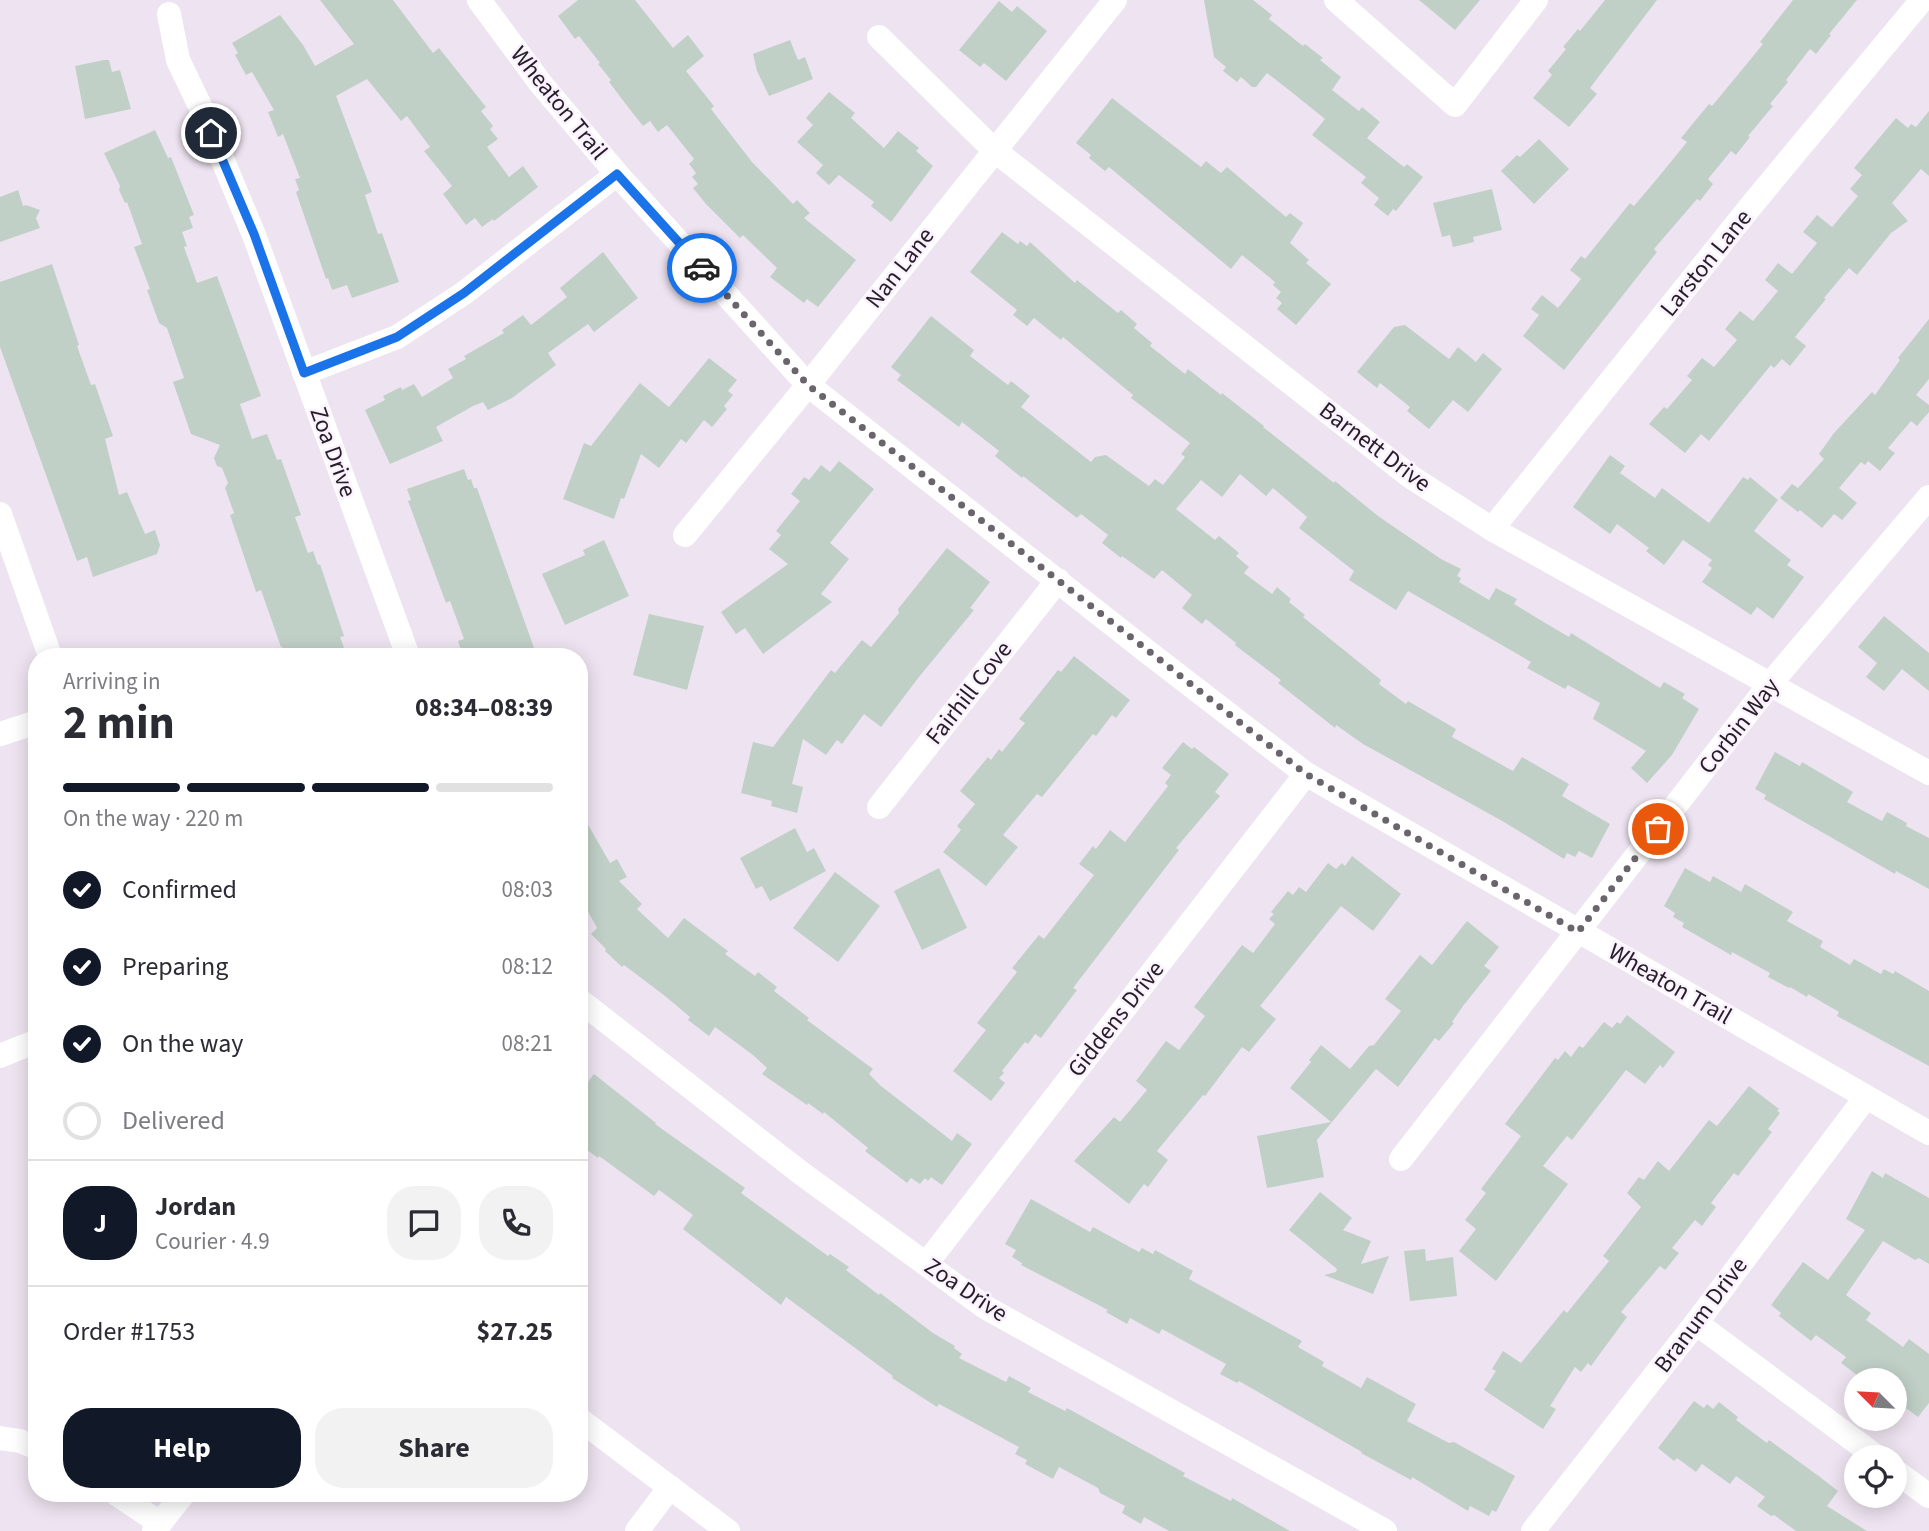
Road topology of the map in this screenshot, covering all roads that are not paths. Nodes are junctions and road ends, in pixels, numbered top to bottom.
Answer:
1 (479, 0) edge
2 (1115, 0) edge
3 (1336, 0) edge
4 (1536, 0) edge
5 (1922, 0) edge
6 (169, 14) dead end
7 (879, 37) dead end
8 (994, 150) junction
9 (617, 174) junction
10 (304, 373) junction
11 (808, 385) junction
12 (1929, 497) edge
13 (0, 514) edge
14 (1492, 529) junction
15 (685, 536) dead end
16 (1058, 580) junction
17 (47, 648) edge
18 (405, 648) edge
19 (1770, 684) junction
20 (28, 725) edge
21 (0, 734) edge
22 (1929, 773) edge
23 (1306, 774) junction
24 (879, 807) dead end
25 (1578, 932) junction
26 (588, 1007) edge
27 (28, 1045) edge
28 (0, 1056) edge
29 (1866, 1097) junction
30 (1929, 1133) edge
31 (1401, 1158) dead end
32 (926, 1264) junction
33 (1696, 1323) junction
34 (588, 1426) edge
35 (0, 1438) edge
36 (28, 1444) edge
37 (1860, 1445) edge
38 (1907, 1480) edge
39 (670, 1487) junction
40 (1929, 1496) edge
41 (127, 1502) edge
42 (177, 1502) edge
43 (157, 1527) edge
44 (637, 1531) edge
45 (728, 1531) edge
46 (1385, 1531) edge
47 (1533, 1531) edge

1 - 9 street, Wheaton Trail
2 - 8 street, Nan Lane
3 - 4 street
5 - 14 street, Larston Lane
6 - 10 street, Zoa Drive
7 - 8 street, Barnett Drive
8 - 11 street, Nan Lane
8 - 14 street, Barnett Drive
9 - 10 street
9 - 11 street, Wheaton Trail
10 - 18 street, Zoa Drive
11 - 15 street, Nan Lane
11 - 16 street, Wheaton Trail
12 - 19 street, Corbin Way
13 - 17 street
14 - 19 street, Barnett Drive
16 - 23 street, Wheaton Trail
16 - 24 street, Fairhill Cove
19 - 22 street, Barnett Drive
19 - 25 street, Corbin Way
20 - 21 street
23 - 25 street, Wheaton Trail
23 - 32 street, Giddens Drive
25 - 29 street, Wheaton Trail
25 - 31 street, Corbin Way
26 - 32 street, Zoa Drive
27 - 28 street
29 - 30 street, Wheaton Trail
29 - 33 street, Branum Drive
32 - 46 street, Zoa Drive
33 - 37 street
33 - 47 street, Branum Drive
34 - 39 street
35 - 36 street
38 - 40 street
39 - 44 street
39 - 45 street
41 - 43 street
42 - 43 street

